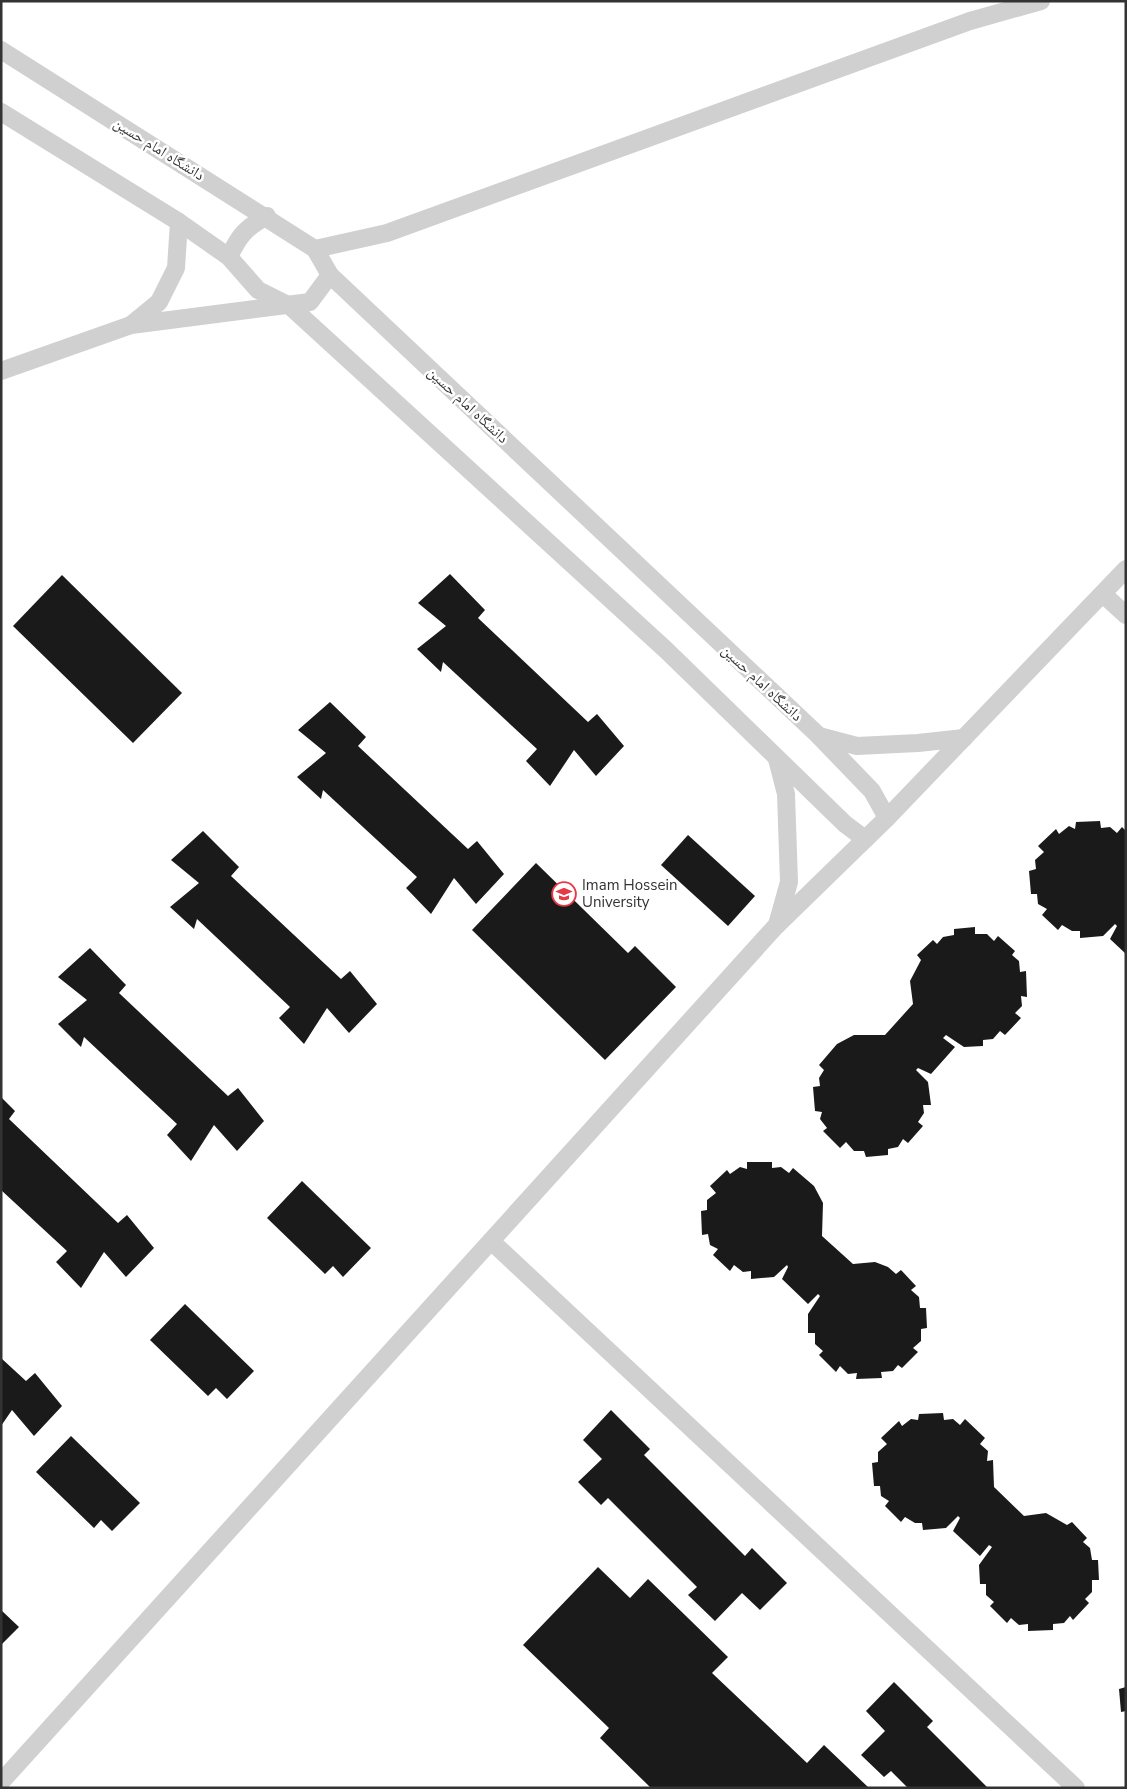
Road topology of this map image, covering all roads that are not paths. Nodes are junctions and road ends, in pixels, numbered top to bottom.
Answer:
1 (1041, 1) edge
2 (1, 50) edge
3 (1, 112) edge
4 (267, 216) junction
5 (179, 222) junction
6 (315, 249) junction
7 (229, 257) junction
8 (330, 275) junction
9 (290, 306) junction
10 (131, 325) junction
11 (1, 371) edge
12 (1126, 569) edge
13 (1102, 594) junction
14 (1126, 616) edge
15 (818, 736) junction
16 (964, 738) junction
17 (777, 759) junction
18 (887, 818) junction
19 (864, 839) junction
20 (776, 926) junction
21 (491, 1241) junction
22 (1, 1782) edge
23 (1076, 1788) edge

1 - 6 lane
2 - 4 lane, دانشگاه امام حسین
3 - 5 lane
4 - 6 lane, دانشگاه امام حسین
4 - 7 lane
5 - 7 lane
5 - 10 lane
6 - 8 lane, دانشگاه امام حسین
7 - 9 lane
8 - 9 lane
8 - 15 lane, دانشگاه امام حسین
9 - 10 lane
9 - 17 lane
10 - 11 lane
12 - 13 lane
13 - 14 lane
13 - 16 lane
15 - 16 lane
15 - 18 lane, دانشگاه امام حسین
16 - 18 lane
17 - 19 lane
17 - 20 lane
18 - 19 lane
19 - 20 lane
20 - 21 lane
21 - 22 lane
21 - 23 lane

